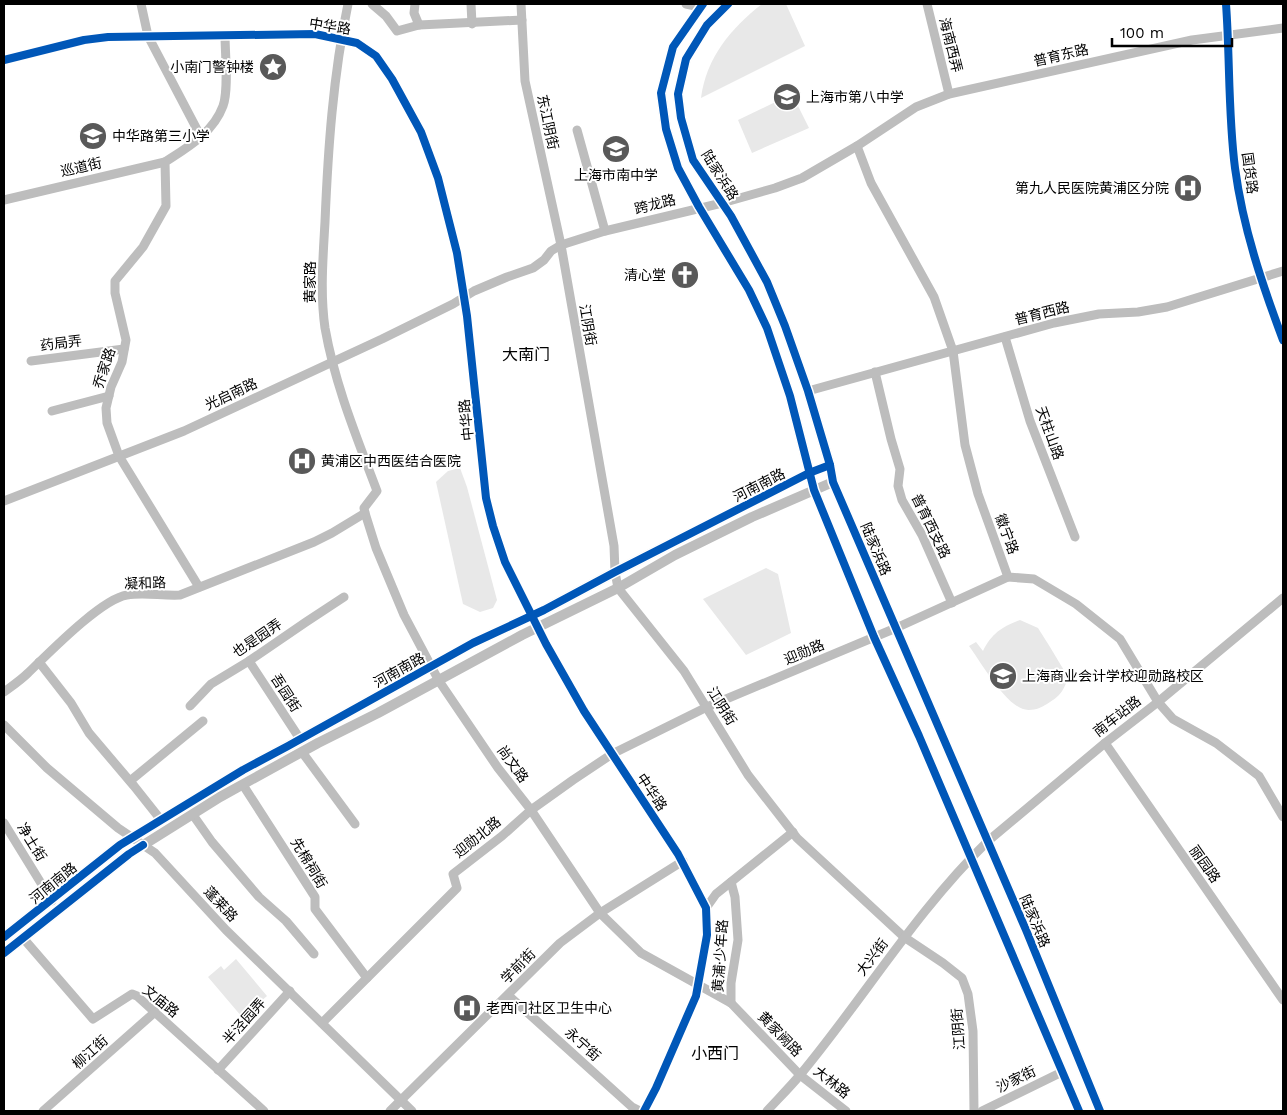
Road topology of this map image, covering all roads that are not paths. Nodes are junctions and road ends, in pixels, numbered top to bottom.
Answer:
1 (141, 4) edge
2 (348, 4) edge
3 (372, 4) edge
4 (415, 4) edge
5 (471, 4) edge
6 (521, 4) edge
7 (530, 4) edge
8 (686, 4) edge
9 (728, 4) edge
10 (927, 4) edge
11 (1226, 4) edge
12 (702, 6) edge
13 (522, 20) junction
14 (472, 24) junction
15 (419, 25) junction
16 (1283, 28) edge
17 (1228, 34) junction
18 (225, 35) junction
19 (148, 36) junction
20 (341, 39) junction
21 (4, 60) edge
22 (949, 94) junction
23 (577, 130) dead end
24 (201, 137) junction
25 (857, 146) junction
26 (166, 162) junction
27 (4, 200) edge
28 (722, 203) junction
29 (699, 207) junction
30 (605, 231) junction
31 (561, 245) junction
32 (1283, 270) edge
33 (1260, 279) junction
34 (464, 298) junction
35 (1005, 337) junction
36 (1283, 340) edge
37 (124, 349) junction
38 (952, 351) junction
39 (31, 361) dead end
40 (332, 362) junction
41 (875, 372) junction
42 (808, 391) junction
43 (109, 396) junction
44 (52, 411) dead end
45 (119, 456) junction
46 (830, 465) junction
47 (809, 474) junction
48 (833, 482) junction
49 (814, 490) junction
50 (4, 501) edge
51 (365, 513) junction
52 (1075, 536) dead end
53 (615, 572) junction
54 (1008, 577) junction
55 (199, 587) junction
56 (618, 588) junction
57 (344, 597) dead end
58 (1283, 598) edge
59 (952, 603) junction
60 (532, 616) junction
61 (537, 627) junction
62 (896, 628) junction
63 (874, 637) junction
64 (249, 661) junction
65 (39, 662) junction
66 (432, 667) junction
67 (439, 681) junction
68 (4, 692) edge
69 (1158, 702) junction
70 (190, 706) dead end
71 (707, 707) junction
72 (203, 721) dead end
73 (4, 725) edge
74 (300, 739) junction
75 (1105, 743) junction
76 (302, 752) junction
77 (612, 754) junction
78 (130, 781) junction
79 (244, 785) junction
80 (1281, 807) edge
81 (531, 810) junction
82 (193, 815) junction
83 (1283, 817) edge
84 (160, 820) junction
85 (4, 823) edge
86 (355, 824) dead end
87 (793, 832) junction
88 (132, 838) junction
89 (988, 841) junction
90 (143, 845) junction
91 (970, 859) junction
92 (683, 861) junction
93 (731, 882) junction
94 (52, 901) junction
95 (706, 908) junction
96 (600, 913) junction
97 (904, 937) junction
98 (4, 938) edge
99 (23, 938) junction
100 (4, 953) edge
101 (314, 954) dead end
102 (367, 978) junction
103 (699, 984) junction
104 (290, 991) junction
105 (508, 995) junction
106 (1283, 1000) edge
107 (731, 1003) junction
108 (155, 1012) junction
109 (322, 1023) junction
110 (218, 1070) junction
111 (1062, 1072) junction
112 (800, 1075) junction
113 (401, 1100) junction
114 (43, 1111) edge
115 (264, 1111) edge
116 (390, 1111) edge
117 (412, 1111) edge
118 (640, 1111) edge
119 (644, 1111) edge
120 (767, 1111) edge
121 (846, 1111) edge
122 (974, 1111) edge
123 (982, 1111) edge
124 (1079, 1111) edge
125 (1100, 1111) edge

1 - 19 street
2 - 20 street, 黄家路
3 - 15 street
4 - 15 street
5 - 14 street
6 - 7 street
6 - 13 street, 东江阴街
8 - 12 street
9 - 28 main road, 陆家浜路
10 - 22 street, 海南西弄
11 - 17 street, 国货路
12 - 29 main road
13 - 14 street
13 - 31 street, 东江阴街
14 - 15 street
16 - 17 street, 普育东路
17 - 22 street, 普育东路
17 - 33 street, 国货路
18 - 19 street, 中华路
18 - 20 street, 中华路
18 - 24 street
19 - 21 street, 中华路
19 - 24 street
20 - 34 street, 中华路
20 - 40 street, 黄家路
22 - 25 street, 普育东路
23 - 30 street
24 - 26 street
25 - 28 street, 跨龙路
25 - 38 street, 徽宁路
26 - 27 street, 巡道街
26 - 37 street, 乔家路
28 - 29 street, 跨龙路
28 - 42 main road, 陆家浜路
29 - 30 street, 跨龙路
29 - 47 main road
30 - 31 street, 跨龙路
31 - 34 street, 跨龙路
31 - 53 street, 江阴街
32 - 33 street, 普育西路
33 - 35 street, 普育西路
33 - 36 street, 国货路
34 - 40 street, 光启南路
34 - 60 street, 中华路
35 - 38 street, 普育西路
35 - 52 street, 天柱山路
37 - 39 street, 药局弄
37 - 43 street, 乔家路
38 - 41 street, 普育西路
38 - 54 street, 徽宁路
40 - 45 street, 光启南路
40 - 51 street, 黄家路
41 - 42 street, 普育西路
41 - 59 street, 普育西支路
42 - 46 main road, 陆家浜路
43 - 44 street
43 - 45 street, 乔家路
45 - 50 street, 光启南路
45 - 55 street, 乔家路
46 - 47 main road, 河南南路
46 - 48 main road, 陆家浜路
47 - 49 main road
47 - 53 main road, 河南南路
48 - 49 main road, 河南南路
48 - 62 main road, 陆家浜路
49 - 56 main road, 河南南路
49 - 63 main road
51 - 55 street, 凝和路
51 - 66 street, 尚文路
53 - 56 street, 江阴街
53 - 60 main road, 河南南路
54 - 59 street, 迎勋路
54 - 69 street
55 - 65 street, 凝和路
56 - 61 main road, 河南南路
56 - 71 street, 江阴街
57 - 64 street, 也是园弄
58 - 69 street, 南车站路
59 - 62 street, 迎勋路
60 - 61 street, 中华路
60 - 66 main road, 河南南路
61 - 67 main road, 河南南路
61 - 77 street, 中华路
62 - 63 street, 迎勋路
62 - 89 main road, 陆家浜路
63 - 71 street, 迎勋路
63 - 91 main road
64 - 70 street, 也是园弄
64 - 74 street, 吾园街
65 - 68 street, 凝和路
65 - 78 street
66 - 67 street, 尚文路
66 - 74 main road, 河南南路
67 - 76 main road, 河南南路
67 - 81 street, 尚文路
69 - 75 street, 南车站路
69 - 80 street
71 - 77 street, 迎勋路
71 - 87 street, 江阴街
72 - 78 street
73 - 88 street, 蓬莱路
74 - 84 main road, 河南南路
75 - 89 street, 南车站路
75 - 106 street, 丽园路
76 - 79 main road, 河南南路
76 - 86 street
77 - 81 street, 迎勋北路
77 - 92 street, 中华路
78 - 84 street
79 - 82 main road, 河南南路
79 - 102 street, 先棉祠街
80 - 83 street
81 - 96 street, 尚文路
81 - 102 street, 迎勋北路
82 - 90 main road, 河南南路
82 - 101 street
84 - 88 main road, 河南南路
85 - 94 street, 净土街
87 - 93 street
87 - 97 street, 江阴街
88 - 90 street, 蓬莱路
88 - 94 main road, 河南南路
89 - 91 street, 南车站路
89 - 125 main road, 陆家浜路
90 - 99 main road, 河南南路
90 - 104 street, 蓬莱路
91 - 97 street, 大兴街
91 - 111 main road
92 - 95 street, 中华路
92 - 96 street, 学前街
93 - 95 street
93 - 107 street, 黄浦·少年路
94 - 98 main road, 河南南路
95 - 103 street, 中华路
96 - 103 street, 尚文路
96 - 105 street, 学前街
97 - 112 street, 大兴街
97 - 122 street, 江阴街
99 - 100 main road, 河南南路
99 - 108 street, 文庙路
102 - 109 street, 迎勋北路
103 - 107 street, 黄家阙路
103 - 119 street, 中华路
104 - 109 street, 蓬莱路
104 - 110 street, 半泾园弄
105 - 113 street, 学前街
105 - 118 street, 永宁街
107 - 112 street, 黄家阙路
108 - 110 street, 文庙路
108 - 114 street, 柳江街
109 - 113 street, 蓬莱路
110 - 115 street, 文庙路
111 - 123 street, 沙家街
111 - 124 main road
112 - 120 street, 黄家阙路
112 - 121 street, 大林路
113 - 116 street, 学前街
113 - 117 street, 蓬莱路

